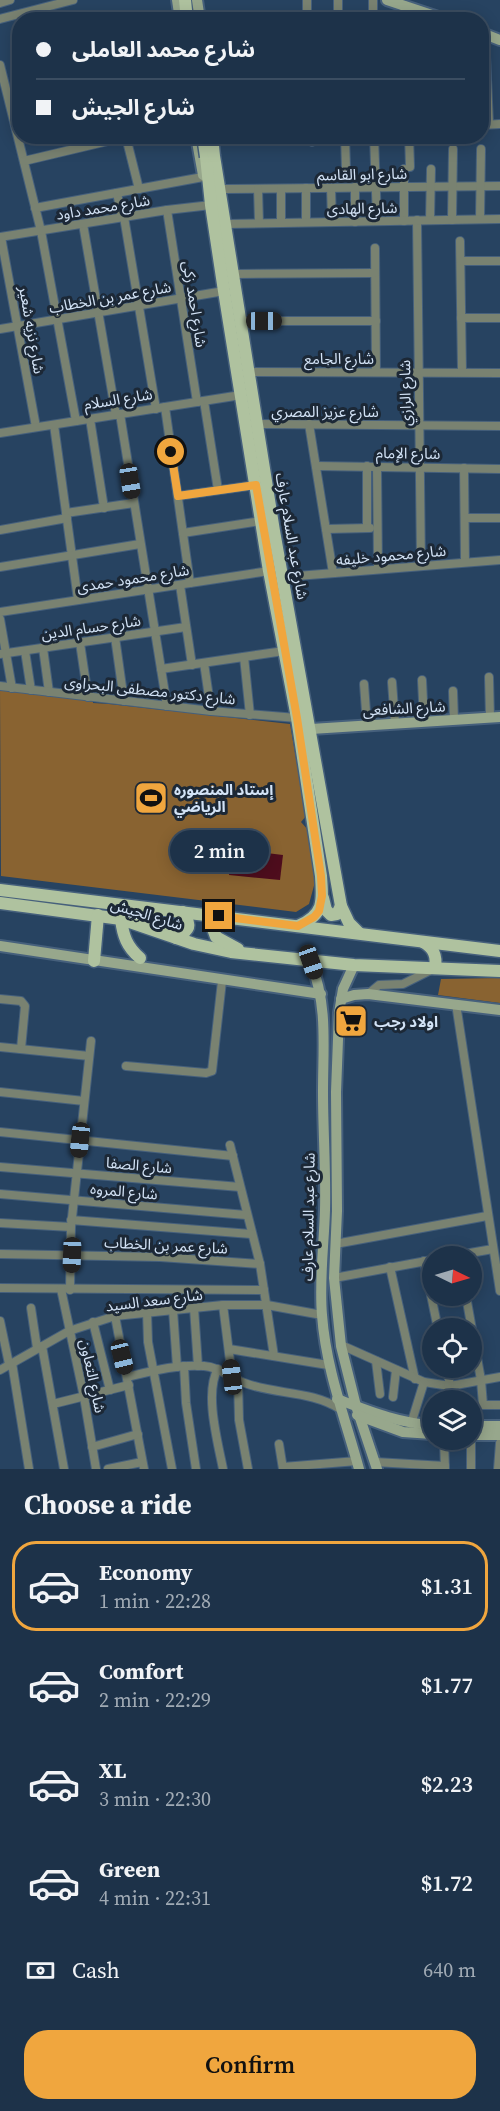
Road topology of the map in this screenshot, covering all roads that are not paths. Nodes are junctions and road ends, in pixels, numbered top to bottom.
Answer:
1 (10, 0) edge
2 (73, 0) edge
3 (387, 0) edge
4 (0, 3) edge
5 (404, 5) junction
6 (27, 12) edge
7 (404, 12) edge
8 (426, 12) edge
9 (0, 65) edge
10 (12, 113) edge
11 (20, 144) edge
12 (98, 144) edge
13 (129, 144) edge
14 (208, 144) edge
15 (345, 144) edge
16 (374, 144) edge
17 (408, 144) edge
18 (453, 149) dead end
19 (481, 149) dead end
20 (24, 161) junction
21 (346, 169) dead end
22 (430, 169) dead end
23 (203, 177) junction
24 (452, 186) junction
25 (481, 186) junction
26 (500, 186) edge
27 (355, 187) junction
28 (376, 187) junction
29 (404, 187) junction
30 (430, 187) junction
31 (306, 188) junction
32 (332, 188) junction
33 (138, 189) junction
34 (225, 189) junction
35 (258, 189) junction
36 (281, 189) junction
37 (117, 193) junction
38 (211, 205) junction
39 (35, 208) junction
40 (167, 210) junction
41 (123, 217) junction
42 (480, 219) junction
43 (500, 219) edge
44 (417, 220) junction
45 (430, 220) junction
46 (452, 220) junction
47 (225, 221) junction
48 (376, 221) junction
49 (404, 221) junction
50 (306, 222) junction
51 (332, 222) junction
52 (355, 222) junction
53 (259, 223) junction
54 (281, 223) junction
55 (83, 224) junction
56 (41, 231) junction
57 (1, 237) edge
58 (460, 241) dead end
59 (375, 248) dead end
60 (461, 261) junction
61 (500, 261) edge
62 (375, 273) junction
63 (233, 274) junction
64 (224, 291) junction
65 (181, 299) junction
66 (139, 306) junction
67 (98, 313) junction
68 (461, 318) junction
69 (500, 318) edge
70 (57, 320) junction
71 (241, 321) junction
72 (376, 321) junction
73 (17, 326) junction
74 (0, 329) edge
75 (250, 372) junction
76 (376, 372) junction
77 (418, 372) junction
78 (462, 372) junction
79 (500, 372) edge
80 (241, 395) junction
81 (200, 402) junction
82 (165, 407) junction
83 (156, 409) junction
84 (118, 414) junction
85 (90, 419) junction
86 (76, 421) junction
87 (54, 424) junction
88 (259, 424) junction
89 (309, 424) junction
90 (419, 425) junction
91 (500, 426) edge
92 (36, 427) junction
93 (0, 430) edge
94 (316, 466) junction
95 (367, 466) junction
96 (377, 466) junction
97 (419, 467) junction
98 (464, 468) junction
99 (500, 469) edge
100 (256, 485) junction
101 (218, 490) junction
102 (178, 496) junction
103 (134, 503) junction
104 (104, 508) junction
105 (67, 516) junction
106 (465, 518) junction
107 (500, 518) edge
108 (261, 521) junction
109 (368, 528) junction
110 (378, 528) junction
111 (326, 529) junction
112 (0, 530) edge
113 (183, 533) junction
114 (140, 544) junction
115 (72, 555) junction
116 (500, 560) edge
117 (465, 562) junction
118 (421, 566) junction
119 (0, 567) edge
120 (378, 569) junction
121 (269, 571) junction
122 (333, 573) junction
123 (284, 577) junction
124 (190, 583) junction
125 (180, 585) junction
126 (147, 590) junction
127 (78, 600) junction
128 (0, 612) edge
129 (0, 619) edge
130 (186, 627) junction
131 (154, 632) junction
132 (115, 638) junction
133 (80, 643) junction
134 (43, 648) junction
135 (25, 651) junction
136 (284, 651) junction
137 (3, 654) edge
138 (244, 657) junction
139 (204, 663) junction
140 (192, 664) junction
141 (161, 669) junction
142 (489, 677) dead end
143 (422, 680) dead end
144 (392, 682) dead end
145 (364, 684) dead end
146 (0, 686) edge
147 (12, 688) junction
148 (31, 690) junction
149 (453, 691) dead end
150 (49, 692) junction
151 (88, 697) junction
152 (124, 701) junction
153 (167, 706) junction
154 (211, 711) junction
155 (250, 715) junction
156 (297, 718) junction
157 (495, 718) edge
158 (454, 720) junction
159 (424, 722) junction
160 (395, 723) junction
161 (367, 725) junction
162 (310, 729) junction
163 (0, 890) edge
164 (322, 896) junction
165 (0, 903) edge
166 (341, 906) junction
167 (183, 912) junction
168 (98, 915) junction
169 (219, 916) junction
170 (121, 919) junction
171 (298, 926) junction
172 (359, 933) junction
173 (176, 938) junction
174 (419, 941) junction
175 (0, 946) edge
176 (500, 951) edge
177 (249, 954) junction
178 (140, 958) dead end
179 (94, 961) junction
180 (311, 962) junction
181 (354, 965) junction
182 (435, 968) junction
183 (500, 971) edge
184 (222, 981) junction
185 (321, 994) junction
186 (368, 994) junction
187 (0, 999) edge
188 (341, 999) junction
189 (456, 1004) junction
190 (500, 1010) edge
191 (91, 1041) dead end
192 (0, 1047) edge
193 (21, 1049) junction
194 (89, 1056) junction
195 (126, 1066) dead end
196 (0, 1092) edge
197 (323, 1092) junction
198 (336, 1092) junction
199 (84, 1101) junction
200 (0, 1132) edge
201 (80, 1140) junction
202 (230, 1145) dead end
203 (324, 1154) junction
204 (336, 1154) junction
205 (233, 1156) junction
206 (0, 1167) edge
207 (76, 1174) junction
208 (240, 1187) junction
209 (0, 1194) edge
210 (73, 1200) junction
211 (246, 1215) junction
212 (488, 1216) junction
213 (0, 1223) edge
214 (71, 1224) junction
215 (251, 1234) junction
216 (323, 1239) junction
217 (335, 1242) junction
218 (493, 1249) junction
219 (482, 1251) edge
220 (0, 1254) edge
221 (72, 1255) junction
222 (422, 1261) edge
223 (260, 1264) junction
224 (390, 1267) junction
225 (334, 1278) junction
226 (0, 1288) edge
227 (61, 1290) junction
228 (70, 1290) junction
229 (264, 1290) junction
230 (500, 1291) edge
231 (223, 1305) junction
232 (267, 1305) junction
233 (468, 1306) edge
234 (31, 1308) dead end
235 (194, 1308) junction
236 (173, 1310) junction
237 (147, 1312) junction
238 (322, 1315) junction
239 (115, 1316) junction
240 (0, 1321) edge
241 (93, 1322) junction
242 (69, 1331) junction
243 (2, 1337) edge
244 (341, 1345) junction
245 (40, 1347) junction
246 (229, 1349) junction
247 (274, 1356) junction
248 (376, 1361) junction
249 (11, 1363) junction
250 (328, 1365) junction
251 (181, 1366) junction
252 (198, 1366) junction
253 (218, 1369) junction
254 (0, 1370) edge
255 (396, 1370) junction
256 (154, 1371) junction
257 (127, 1377) junction
258 (500, 1377) edge
259 (448, 1378) edge
260 (235, 1379) junction
261 (415, 1379) junction
262 (481, 1380) junction
263 (424, 1382) junction
264 (129, 1386) junction
265 (449, 1386) junction
266 (111, 1390) junction
267 (448, 1390) edge
268 (380, 1394) dead end
269 (84, 1397) junction
270 (393, 1397) dead end
271 (335, 1403) junction
272 (53, 1404) junction
273 (500, 1405) edge
274 (358, 1411) junction
275 (411, 1424) junction
276 (422, 1425) edge
277 (482, 1426) edge
278 (500, 1426) edge
279 (422, 1433) edge
280 (138, 1434) junction
281 (482, 1435) edge
282 (500, 1435) edge
283 (500, 1443) edge
284 (279, 1444) dead end
285 (93, 1447) junction
286 (444, 1450) edge
287 (471, 1450) edge
288 (143, 1465) edge
289 (358, 1465) edge
290 (376, 1465) edge
291 (336, 1466) edge
292 (315, 1467) edge
293 (283, 1468) edge
294 (445, 1468) edge
295 (29, 1469) edge
296 (64, 1469) edge
297 (96, 1469) edge
298 (108, 1469) edge
299 (172, 1469) edge
300 (196, 1469) edge
301 (223, 1469) edge
302 (248, 1469) edge
303 (471, 1469) edge
304 (498, 1469) edge

1 - 4 street
2 - 6 street
3 - 5 street
5 - 7 street
5 - 8 street
9 - 10 street
11 - 20 street
12 - 20 street
13 - 33 street
14 - 23 street, شارع عبد السلام عارف
14 - 34 street, شارع عبد السلام عارف
14 - 38 main road
14 - 47 main road
15 - 21 street
16 - 28 street
17 - 29 street
18 - 24 street
19 - 25 street
20 - 39 street
22 - 30 street
23 - 33 street
23 - 38 street, شارع عبد السلام عارف
24 - 25 street, شارع ابو القاسم
24 - 30 street, شارع ابو القاسم
24 - 46 street
25 - 26 street, شارع ابو القاسم
25 - 42 street
27 - 28 street, شارع ابو القاسم
27 - 32 street, شارع ابو القاسم
27 - 52 street
28 - 29 street, شارع ابو القاسم
28 - 48 street
29 - 30 street, شارع ابو القاسم
29 - 49 street
30 - 45 street
31 - 32 street, شارع ابو القاسم
31 - 36 street, شارع ابو القاسم
31 - 50 street
32 - 51 street
33 - 37 street
34 - 35 street, شارع ابو القاسم
34 - 47 street, شارع عبد السلام عارف
35 - 36 street, شارع ابو القاسم
35 - 53 street
36 - 54 street
37 - 39 street
37 - 41 street
38 - 40 street, شارع محمد داود
38 - 64 main road, شارع عبد السلام عارف
39 - 56 street
40 - 41 street, شارع محمد داود
40 - 65 street, شارع احمد زكى
41 - 55 street, شارع محمد داود
41 - 66 street
42 - 43 street, شارع الهادى
42 - 46 street, شارع الهادى
44 - 45 street, شارع الهادى
44 - 49 street, شارع الهادى
44 - 77 street, شارع الرازي
45 - 46 street, شارع الهادى
47 - 53 street, شارع الهادى
47 - 63 main road, شارع عبد السلام عارف
48 - 49 street, شارع الهادى
48 - 52 street, شارع الهادى
50 - 51 street, شارع الهادى
50 - 54 street, شارع الهادى
51 - 52 street, شارع الهادى
53 - 54 street, شارع الهادى
55 - 56 street, شارع محمد داود
55 - 67 street
56 - 57 street, شارع محمد داود
56 - 70 street
57 - 73 street, شارع نزيه شعير
58 - 60 street
59 - 62 street
60 - 61 street
60 - 68 street
62 - 63 street
62 - 72 street
63 - 71 main road, شارع عبد السلام عارف
64 - 65 street, شارع عمر بن الخطاب
64 - 80 main road, شارع عبد السلام عارف
65 - 66 street, شارع عمر بن الخطاب
65 - 81 street, شارع احمد زكى
66 - 67 street, شارع عمر بن الخطاب
66 - 83 street
67 - 70 street, شارع عمر بن الخطاب
67 - 84 street
68 - 69 street
68 - 78 street
70 - 73 street, شارع عمر بن الخطاب
70 - 86 street
71 - 72 street
71 - 75 main road, شارع عبد السلام عارف
72 - 76 street
73 - 74 street, شارع عمر بن الخطاب
73 - 92 street, شارع نزيه شعير
75 - 76 street, شارع الجامع
75 - 88 main road, شارع عبد السلام عارف
76 - 77 street, شارع الجامع
77 - 78 street, شارع الجامع
77 - 90 street, شارع الرازي
78 - 79 street, شارع الجامع
80 - 81 street, شارع السلام
80 - 100 main road, شارع عبد السلام عارف
81 - 82 street, شارع السلام
81 - 101 street, شارع احمد زكى
82 - 83 street, شارع السلام
82 - 102 street
83 - 84 street, شارع السلام
84 - 85 street, شارع السلام
84 - 103 street
85 - 86 street, شارع السلام
85 - 104 street
86 - 87 street, شارع السلام
87 - 92 street, شارع السلام
87 - 105 street
88 - 89 street, شارع عزيز المصري
88 - 123 main road, شارع عبد السلام عارف
89 - 90 street, شارع عزيز المصري
89 - 94 street
90 - 91 street, شارع عزيز المصري
90 - 97 street, شارع الرازي
92 - 93 street, شارع السلام
94 - 95 street, شارع الإمام
94 - 111 street
95 - 96 street, شارع الإمام
95 - 109 street
96 - 97 street, شارع الإمام
96 - 110 street
97 - 98 street, شارع الإمام
97 - 118 street, شارع الرازي
98 - 99 street, شارع الإمام
98 - 106 street
100 - 101 street
100 - 108 main road, شارع عبد السلام عارف
101 - 102 street
102 - 113 street
103 - 104 street
103 - 114 street
104 - 105 street
105 - 112 street
105 - 115 street
106 - 107 street
106 - 117 street
108 - 113 street
108 - 121 main road, شارع عبد السلام عارف
109 - 110 street
109 - 111 street
110 - 120 street
111 - 122 street
113 - 124 street
114 - 115 street
114 - 126 street
115 - 119 street
115 - 127 street
116 - 117 street, شارع محمود خليفه
117 - 118 street, شارع محمود خليفه
118 - 120 street, شارع محمود خليفه
120 - 122 street, شارع محمود خليفه
121 - 124 street, شارع محمود حمدى
121 - 136 main road, شارع عبد السلام عارف
122 - 123 street, شارع محمود خليفه
123 - 162 main road, شارع عبد السلام عارف
124 - 125 street, شارع محمود حمدى
125 - 126 street, شارع محمود حمدى
125 - 130 street
126 - 127 street, شارع محمود حمدى
126 - 131 street
127 - 128 street, شارع محمود حمدى
129 - 137 street
130 - 131 street, شارع حسام الدين
130 - 140 street
131 - 132 street, شارع حسام الدين
131 - 141 street
132 - 133 street, شارع حسام الدين
132 - 152 street
133 - 134 street, شارع حسام الدين
133 - 151 street
134 - 135 street, شارع حسام الدين
134 - 150 street
135 - 137 street, شارع حسام الدين
135 - 148 street
136 - 138 street
136 - 156 main road, شارع عبد السلام عارف
137 - 147 street
138 - 139 street
138 - 155 street
139 - 140 street
139 - 154 street
140 - 141 street
141 - 153 street
142 - 157 street
143 - 159 street
144 - 160 street
145 - 161 street
146 - 147 street, شارع دكتور مصطفى البحراوى
147 - 148 street, شارع دكتور مصطفى البحراوى
148 - 150 street, شارع دكتور مصطفى البحراوى
149 - 158 street
150 - 151 street, شارع دكتور مصطفى البحراوى
151 - 152 street, شارع دكتور مصطفى البحراوى
152 - 153 street, شارع دكتور مصطفى البحراوى
153 - 154 street, شارع دكتور مصطفى البحراوى
154 - 155 street, شارع دكتور مصطفى البحراوى
155 - 156 street, شارع دكتور مصطفى البحراوى
156 - 164 main road, شارع عبد السلام عارف
157 - 158 street, شارع الشافعى
158 - 159 street, شارع الشافعى
159 - 160 street, شارع الشافعى
160 - 161 street, شارع الشافعى
161 - 162 street, شارع الشافعى
162 - 166 main road, شارع عبد السلام عارف
163 - 167 main road, شارع الجيش
164 - 166 main road
164 - 171 main road
165 - 168 main road, شارع الجيش
166 - 172 main road, شارع عبد السلام عارف
167 - 169 main road, شارع الجيش
167 - 173 main road
168 - 170 main road, شارع الجيش
168 - 179 main road
169 - 171 main road, شارع الجيش
169 - 177 main road
170 - 173 main road, شارع الجيش
170 - 178 main road
171 - 172 main road, شارع الجيش
172 - 174 main road, شارع الجيش
173 - 177 main road, شارع الجيش
174 - 176 main road, شارع الجيش
174 - 182 main road
175 - 179 street
177 - 180 main road, شارع الجيش
179 - 184 street
180 - 181 main road, شارع الجيش
180 - 185 street, شارع عبد السلام عارف
181 - 182 main road, شارع الجيش
181 - 188 street, شارع عبد السلام عارف
182 - 183 main road, شارع الجيش
182 - 186 street
184 - 185 street
184 - 195 street
185 - 197 street, شارع عبد السلام عارف
186 - 188 street
186 - 189 street
187 - 193 street
188 - 198 street, شارع عبد السلام عارف
189 - 190 street
189 - 212 street
191 - 194 street
192 - 193 street
193 - 194 street
194 - 199 street
196 - 199 street
197 - 198 street
197 - 203 street, شارع عبد السلام عارف
198 - 204 street, شارع عبد السلام عارف
199 - 201 street
200 - 201 street
201 - 205 street
201 - 207 street
202 - 205 street
203 - 204 street
203 - 216 street, شارع عبد السلام عارف
204 - 217 street, شارع عبد السلام عارف
205 - 208 street
206 - 207 street, شارع الصفا
207 - 208 street, شارع الصفا
207 - 210 street
208 - 211 street
209 - 210 street, شارع المروه
210 - 211 street, شارع المروه
210 - 214 street
211 - 215 street
212 - 217 street
212 - 218 street
213 - 214 street
214 - 215 street
214 - 221 street
215 - 223 street
216 - 217 street
216 - 238 street, شارع عبد السلام عارف
217 - 225 street, شارع عبد السلام عارف
218 - 219 street
218 - 230 street
220 - 221 street, شارع عمر بن الخطاب
221 - 223 street, شارع عمر بن الخطاب
221 - 228 street
222 - 224 street
223 - 229 street
224 - 225 street
224 - 261 street
225 - 244 street, شارع عبد السلام عارف
226 - 227 street
227 - 228 street
227 - 242 street, شارع التعاون
228 - 229 street
229 - 232 street
231 - 232 street, شارع سعد السيد
231 - 235 street, شارع سعد السيد
231 - 246 street
232 - 238 street, شارع سعد السيد
232 - 247 street
233 - 262 street
234 - 245 street
235 - 236 street, شارع سعد السيد
235 - 252 street
236 - 237 street, شارع سعد السيد
236 - 251 street
237 - 239 street, شارع سعد السيد
237 - 256 street
238 - 250 street, شارع عبد السلام عارف
239 - 241 street, شارع سعد السيد
239 - 257 street
240 - 243 street
241 - 242 street, شارع سعد السيد
241 - 266 street
242 - 245 street, شارع سعد السيد
242 - 269 street, شارع التعاون
243 - 249 street
244 - 248 street
244 - 274 street, شارع عبد السلام عارف
245 - 249 street, شارع سعد السيد
245 - 272 street
246 - 247 street
246 - 260 street
247 - 250 street
248 - 255 street
248 - 268 street
249 - 254 street, شارع سعد السيد
249 - 295 street
250 - 271 street, شارع عبد السلام عارف
251 - 252 street
251 - 256 street
251 - 300 street
252 - 253 street
253 - 260 street
253 - 301 street
255 - 261 street
255 - 270 street
256 - 257 street
256 - 299 street
257 - 264 street
258 - 262 street
259 - 265 street
260 - 271 street
260 - 302 street
261 - 263 street
262 - 265 street
262 - 273 street
263 - 265 street
263 - 275 street
264 - 266 street
264 - 280 street
265 - 267 street
266 - 269 street
269 - 272 street
269 - 285 street, شارع التعاون
271 - 274 street
271 - 289 street, شارع عبد السلام عارف
272 - 296 street
274 - 275 street
274 - 279 street
274 - 290 street, شارع عبد السلام عارف
275 - 276 street
277 - 278 street
280 - 285 street
280 - 288 street
281 - 282 street
283 - 304 street
284 - 293 street
285 - 297 street, شارع التعاون
286 - 294 street
287 - 303 street
288 - 298 street
289 - 291 street
290 - 294 street
291 - 292 street
292 - 293 street

